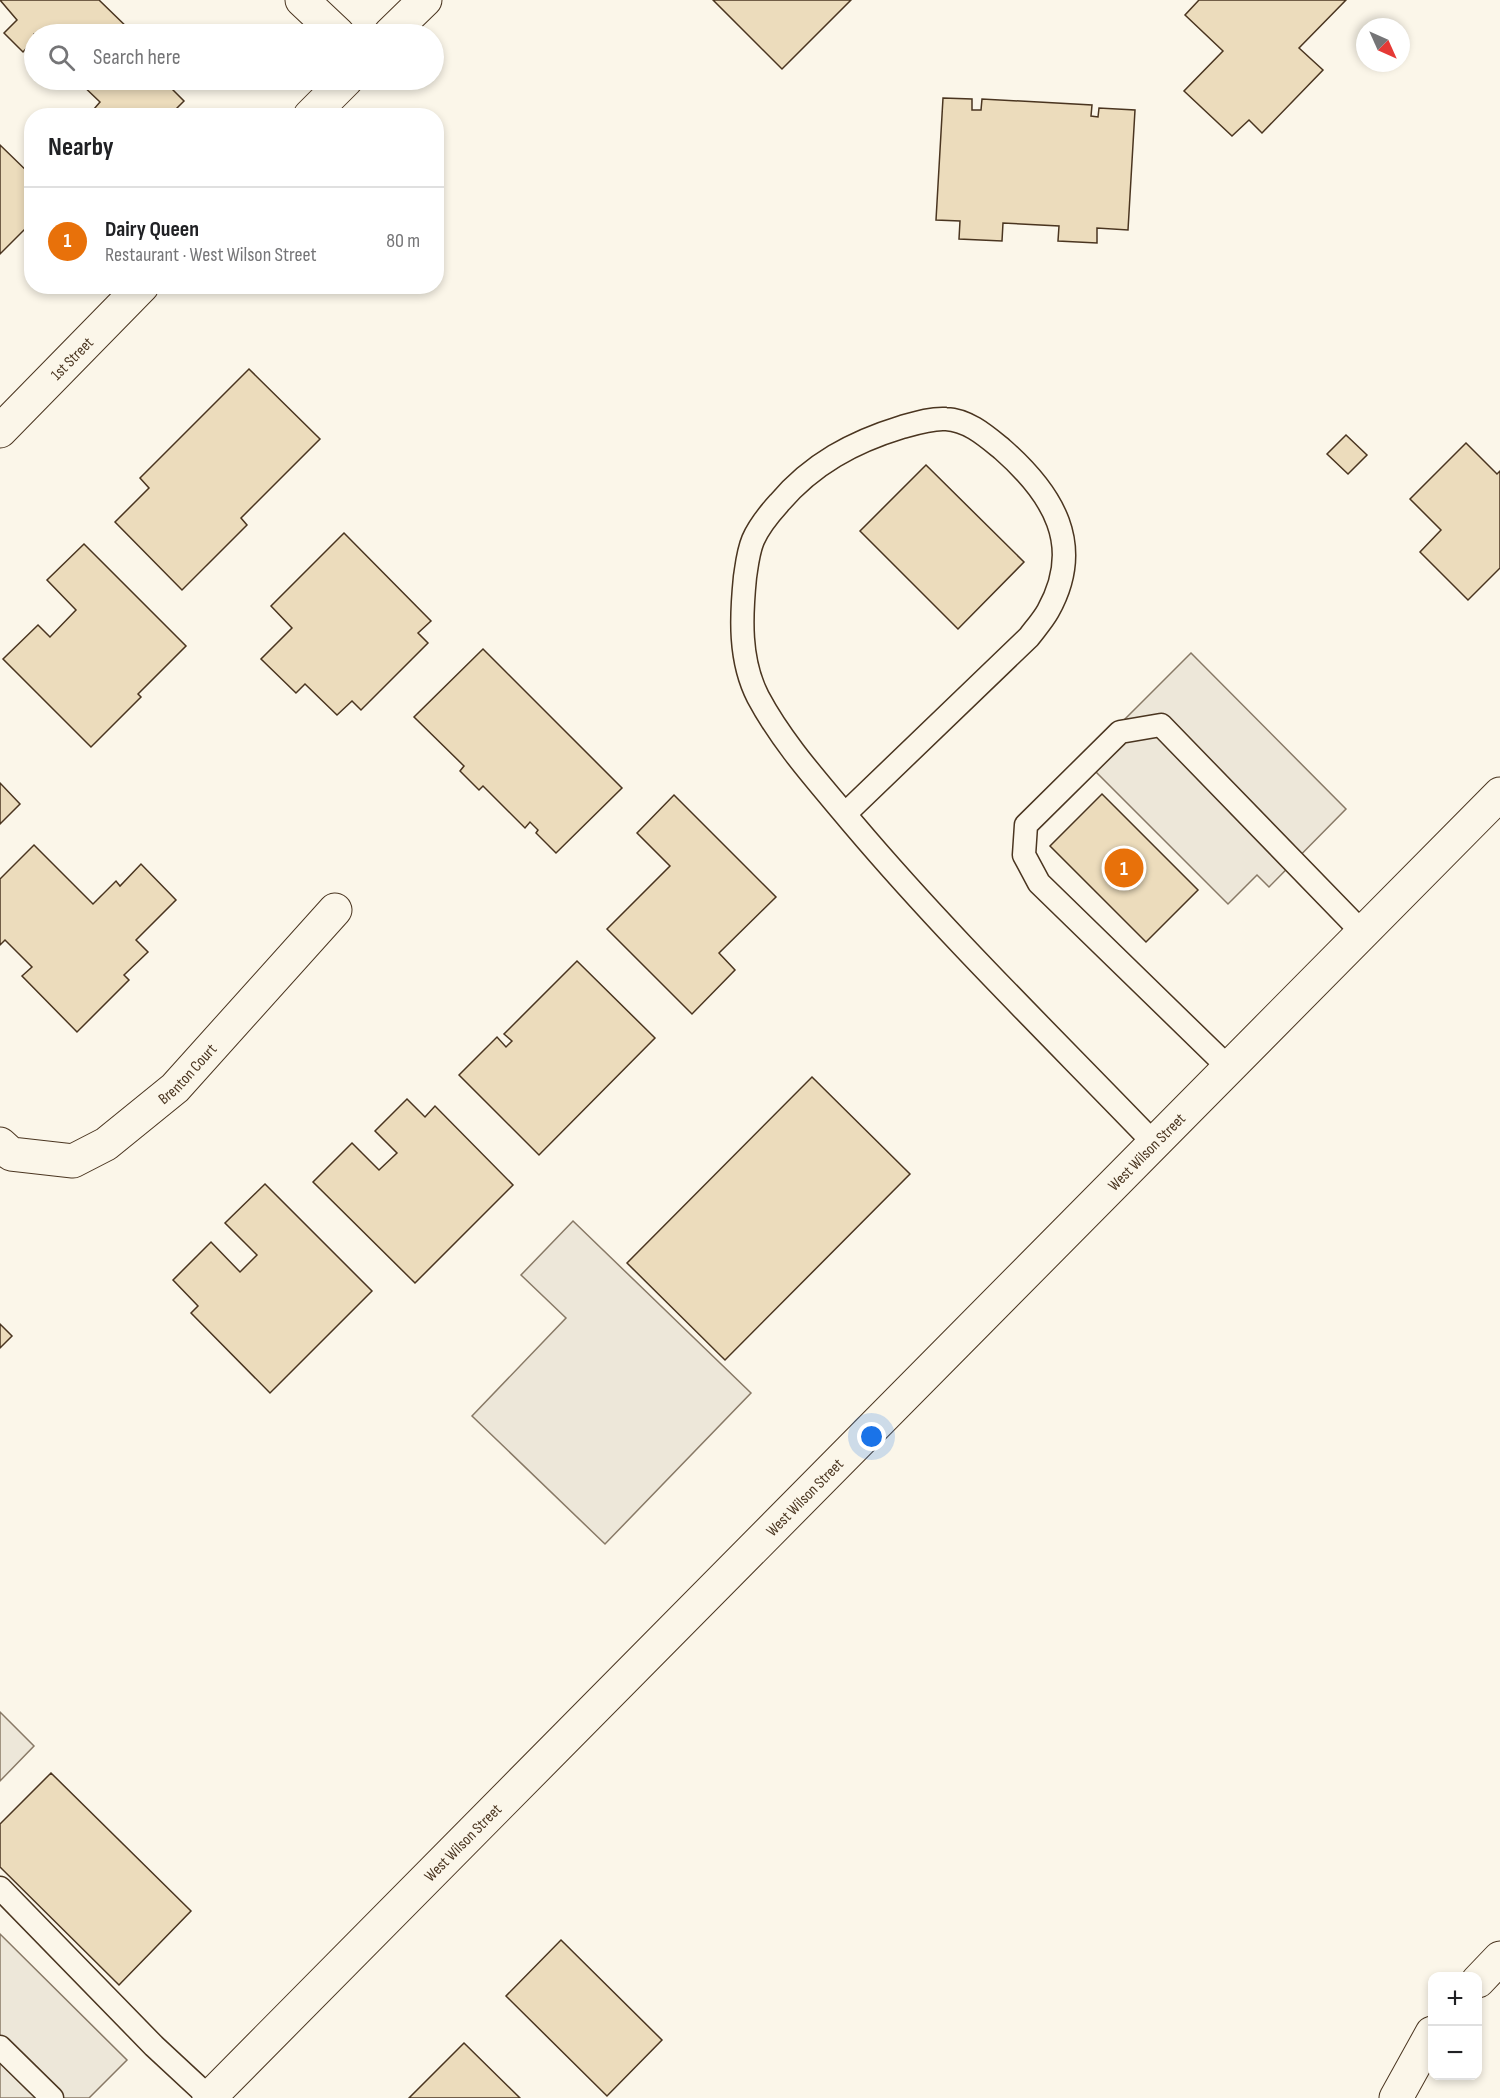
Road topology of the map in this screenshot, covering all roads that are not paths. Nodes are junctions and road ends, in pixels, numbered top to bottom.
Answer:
1 (302, 0) edge
2 (424, 0) edge
3 (327, 24) edge
4 (400, 24) edge
5 (335, 90) edge
6 (318, 108) edge
7 (134, 294) edge
8 (0, 431) edge
9 (1500, 794) edge
10 (845, 814) junction
11 (335, 910) dead end
12 (1362, 932) junction
13 (1229, 1068) junction
14 (1154, 1143) junction
15 (0, 1144) edge
16 (0, 1888) edge
17 (1500, 1958) edge
18 (1482, 1977) edge
19 (1428, 2040) edge
20 (0, 2047) edge
21 (52, 2098) edge
22 (209, 2098) edge
23 (1396, 2098) edge

1 - 3 main road
2 - 4 main road
5 - 6 main road
7 - 8 main road, 1st Street
9 - 12 main road, West Wilson Street
10 - 10 lane
10 - 14 lane
11 - 15 main road, Brenton Court
12 - 13 main road, West Wilson Street
12 - 13 lane
13 - 14 main road, West Wilson Street
14 - 22 main road, West Wilson Street
16 - 22 lane
17 - 18 main road
19 - 23 main road
20 - 21 lane

